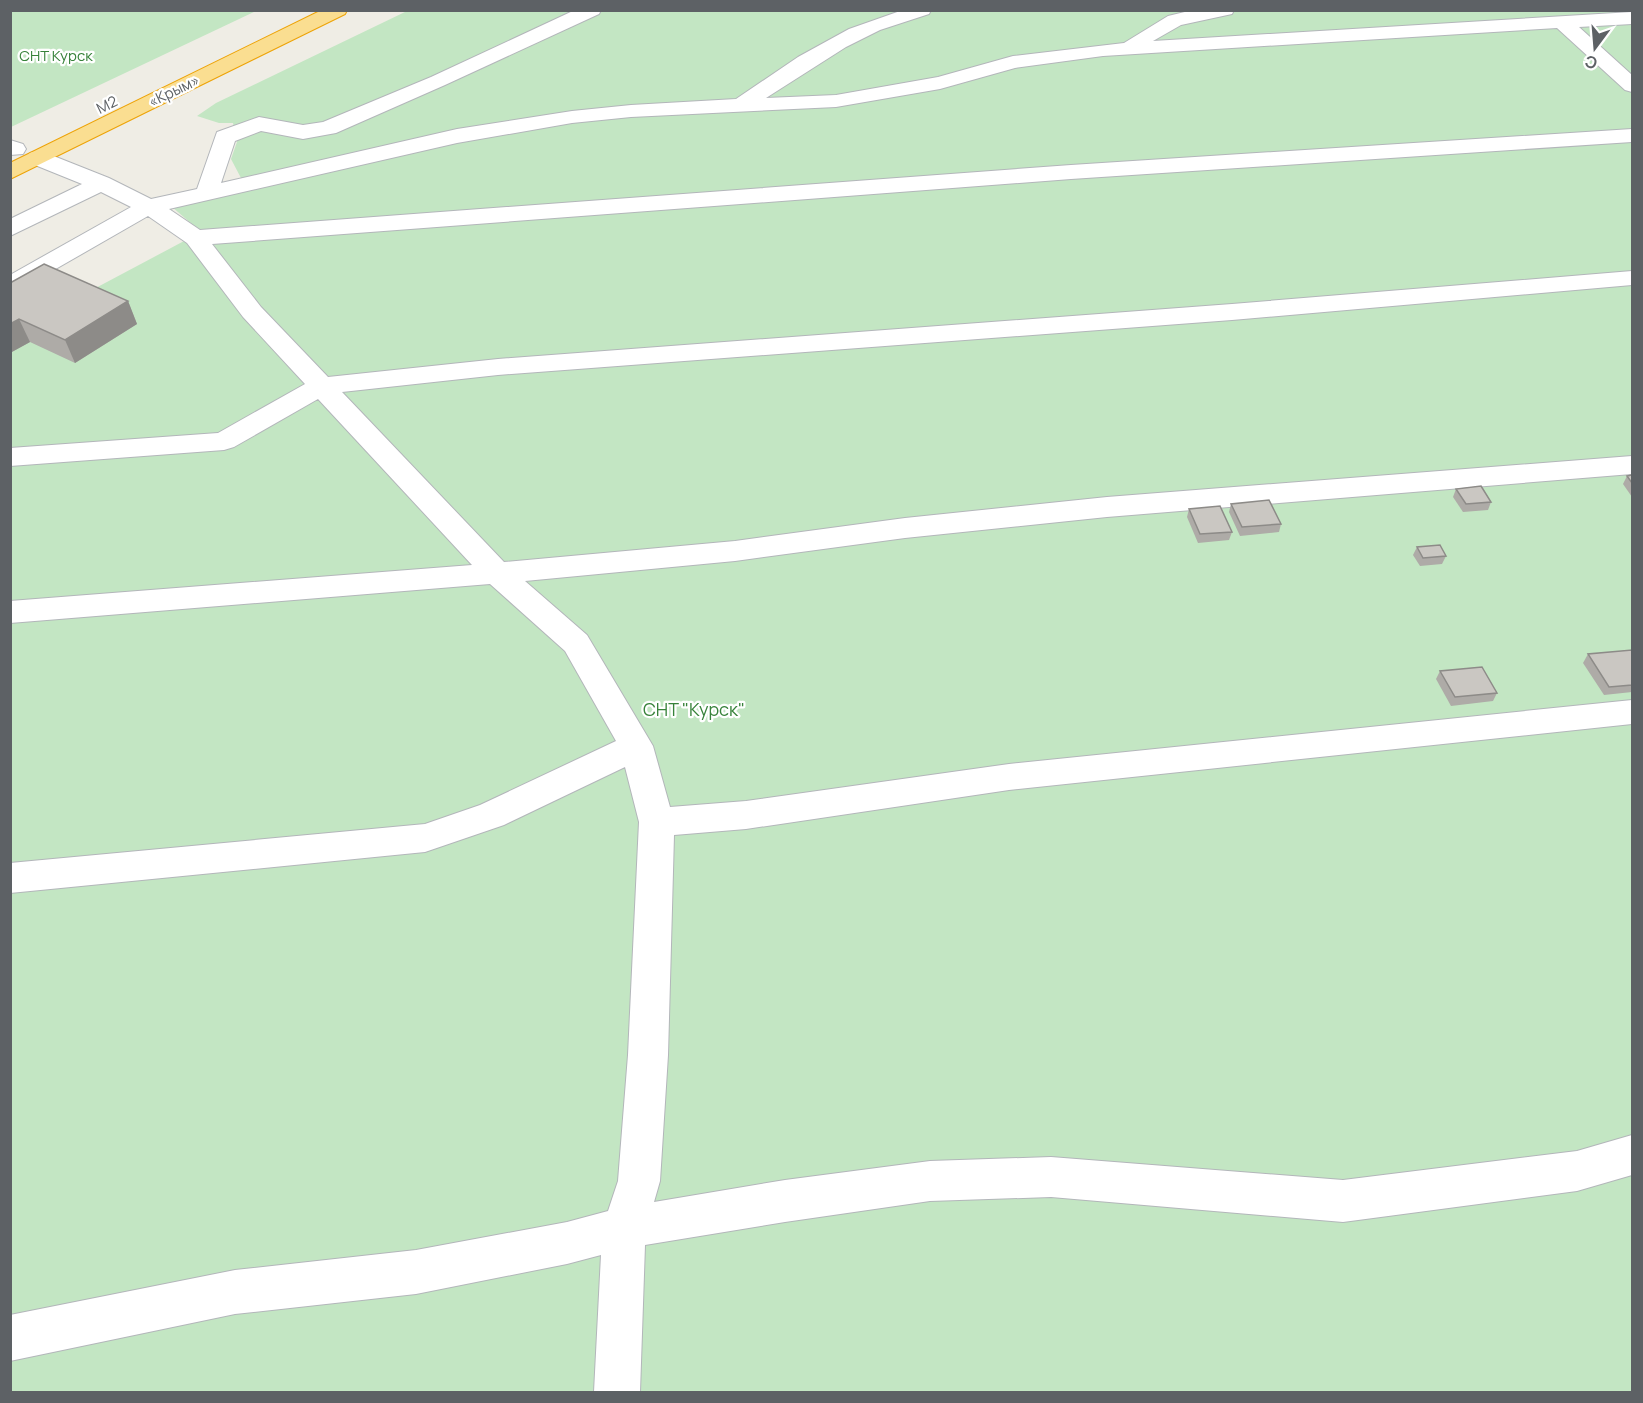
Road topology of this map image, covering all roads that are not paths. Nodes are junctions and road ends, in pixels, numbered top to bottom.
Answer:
1 (300, 10) edge
2 (338, 10) edge
3 (592, 10) edge
4 (922, 10) edge
5 (1225, 10) edge
6 (879, 18) edge
7 (1632, 18) edge
8 (1563, 23) junction
9 (1115, 49) junction
10 (1632, 86) edge
11 (742, 105) junction
12 (1632, 135) edge
13 (12, 149) edge
14 (38, 158) junction
15 (10, 172) edge
16 (101, 183) junction
17 (207, 192) junction
18 (148, 207) junction
19 (10, 229) edge
20 (195, 238) junction
21 (1632, 278) edge
22 (10, 285) edge
23 (321, 386) junction
24 (10, 457) edge
25 (1632, 465) edge
26 (497, 573) junction
27 (10, 612) edge
28 (1632, 712) edge
29 (636, 746) junction
30 (657, 822) junction
31 (10, 878) edge
32 (1632, 1155) edge
33 (624, 1228) junction
34 (10, 1338) edge
35 (617, 1392) edge

1 - 13 highway, М2
2 - 14 highway, «Крым»
3 - 17 street
4 - 6 street
5 - 9 street
6 - 11 street
7 - 8 street
8 - 9 street
8 - 10 street
9 - 11 street
11 - 17 street
12 - 20 street
14 - 15 highway, «Крым»
14 - 16 street
16 - 18 street
16 - 19 street
17 - 18 street
18 - 20 street
18 - 22 street
20 - 23 street
21 - 23 street
23 - 24 street
23 - 26 street
25 - 26 street
26 - 27 street
26 - 29 street
28 - 30 street
29 - 30 street
29 - 31 street
30 - 33 street
32 - 33 street
33 - 34 street
33 - 35 street

